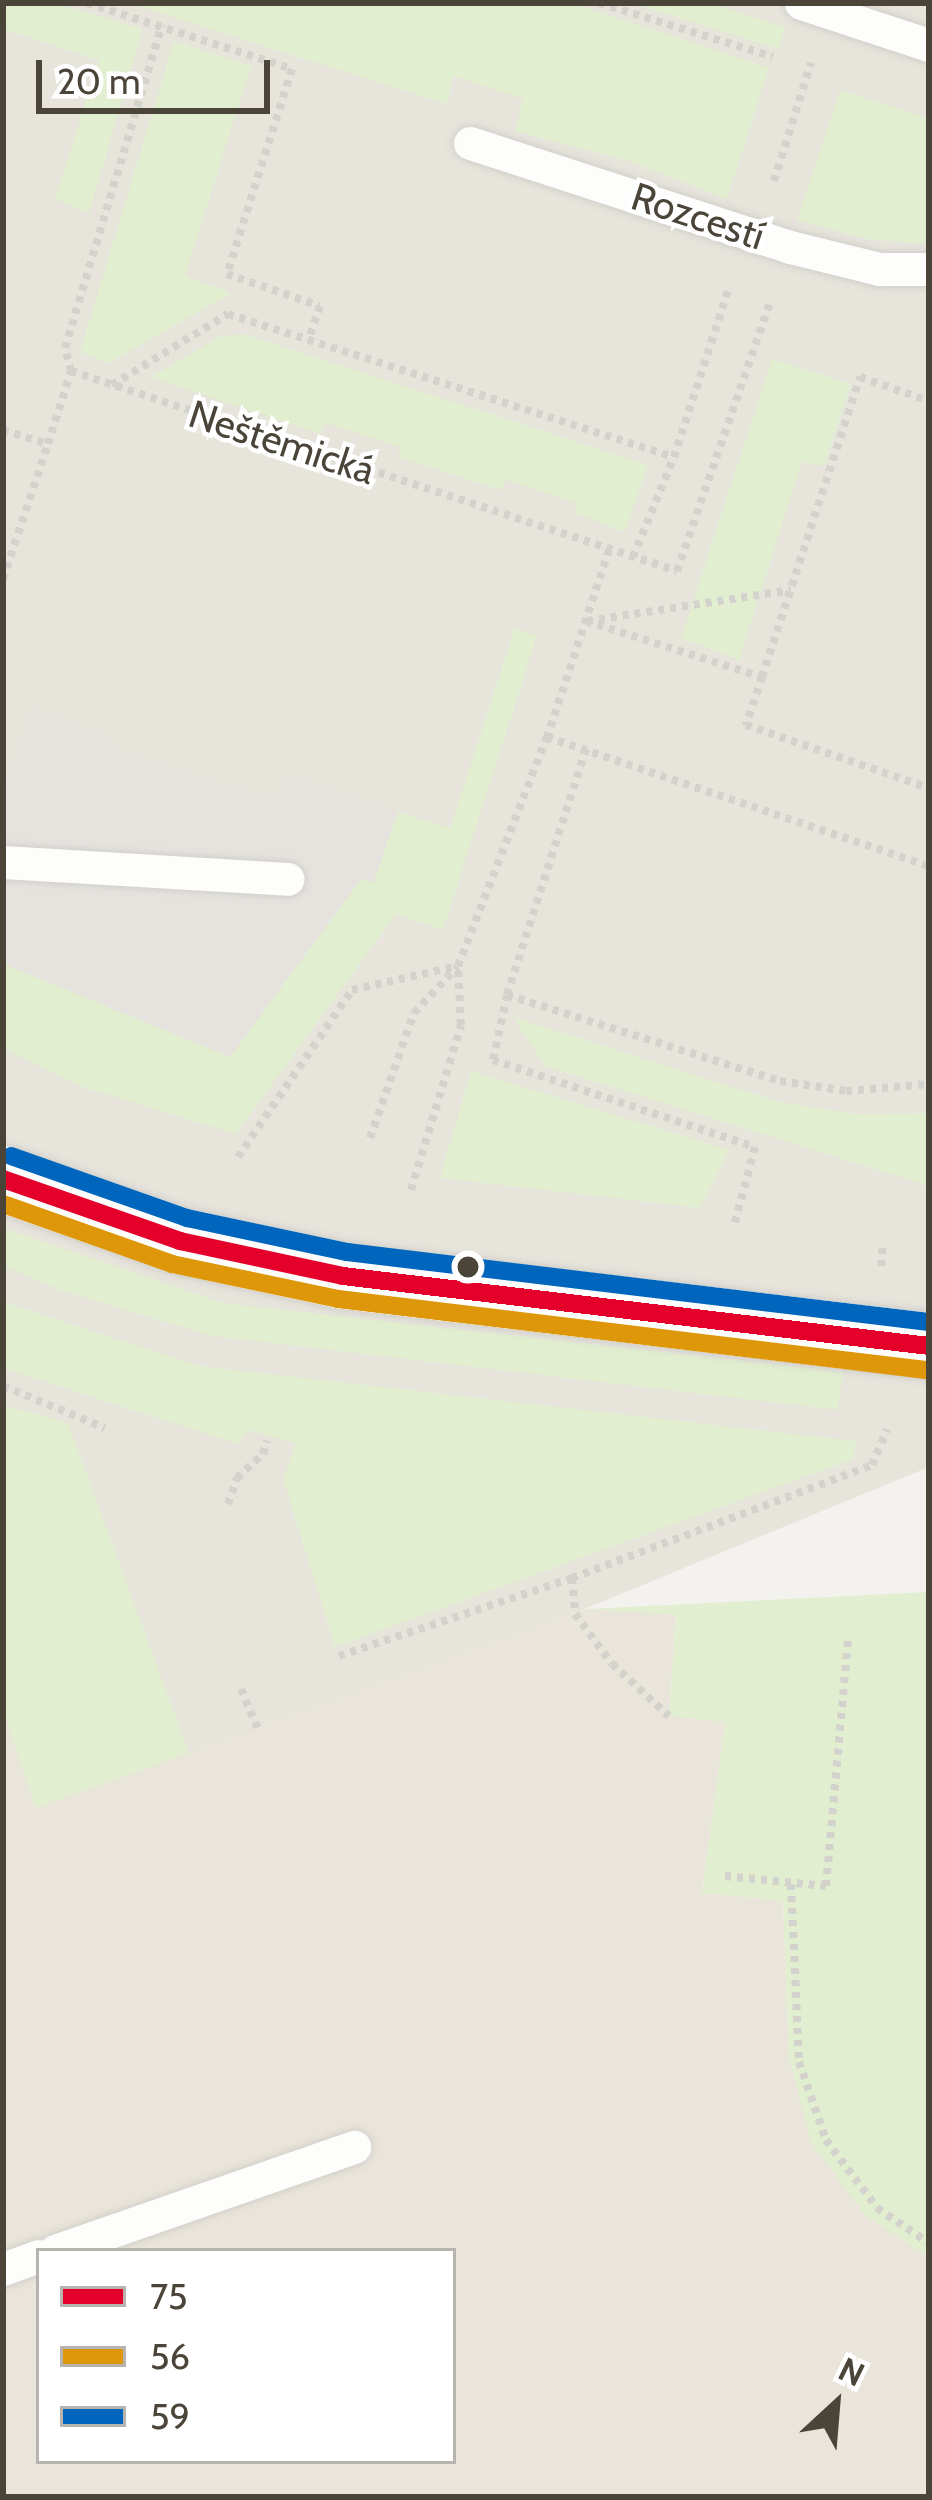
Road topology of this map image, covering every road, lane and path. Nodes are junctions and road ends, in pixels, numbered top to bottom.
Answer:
1 (88, 3) edge
2 (599, 3) edge
3 (801, 3) edge
4 (161, 25) junction
5 (929, 45) edge
6 (829, 75) dead end
7 (806, 79) dead end
8 (470, 142) dead end
9 (772, 188) dead end
10 (790, 247) junction
11 (929, 269) edge
12 (734, 275) dead end
13 (308, 340) junction
14 (71, 371) junction
15 (112, 386) junction
16 (929, 401) edge
17 (3, 430) edge
18 (48, 444) junction
19 (674, 457) junction
20 (609, 550) junction
21 (632, 557) junction
22 (3, 579) edge
23 (790, 590) junction
24 (586, 621) junction
25 (762, 676) junction
26 (547, 737) junction
27 (586, 749) junction
28 (929, 788) edge
29 (3, 862) edge
30 (929, 866) edge
31 (287, 879) dead end
32 (458, 966) junction
33 (507, 994) junction
34 (929, 1084) edge
35 (370, 1138) dead end
36 (238, 1157) dead end
37 (3, 1179) edge
38 (411, 1190) dead end
39 (734, 1226) dead end
40 (929, 1346) edge
41 (3, 1387) edge
42 (105, 1428) dead end
43 (887, 1429) dead end
44 (267, 1441) dead end
45 (229, 1504) dead end
46 (572, 1578) junction
47 (848, 1639) dead end
48 (338, 1656) dead end
49 (241, 1689) dead end
50 (669, 1716) dead end
51 (258, 1729) dead end
52 (725, 1876) dead end
53 (791, 1884) junction
54 (354, 2147) dead end
55 (929, 2243) edge
56 (64, 2248) edge
57 (36, 2257) edge
58 (3, 2269) edge

1 - 4 path
2 - 6 path
3 - 5 lane
4 - 13 path
4 - 14 path
7 - 9 path
8 - 10 lane, Rozcestí
10 - 11 lane, Rozcestí
10 - 21 path, Neštěmická
12 - 19 path
13 - 15 path
13 - 19 path
14 - 15 path, Neštěmická
14 - 18 path
15 - 20 path, Neštěmická
16 - 23 path
17 - 18 path
18 - 22 path
19 - 21 path
20 - 21 path, Neštěmická
20 - 24 path
23 - 24 path
23 - 25 path
24 - 25 path
24 - 26 path
25 - 28 path
26 - 27 path
26 - 32 path
27 - 30 path
27 - 33 path
29 - 31 lane
32 - 35 path
32 - 36 path
32 - 38 path
33 - 34 path
33 - 39 path
37 - 40 street
41 - 42 path
43 - 46 path
44 - 45 path
46 - 48 path
46 - 50 path
47 - 53 path
49 - 51 path
52 - 53 path
53 - 55 path
54 - 56 lane
57 - 58 lane

